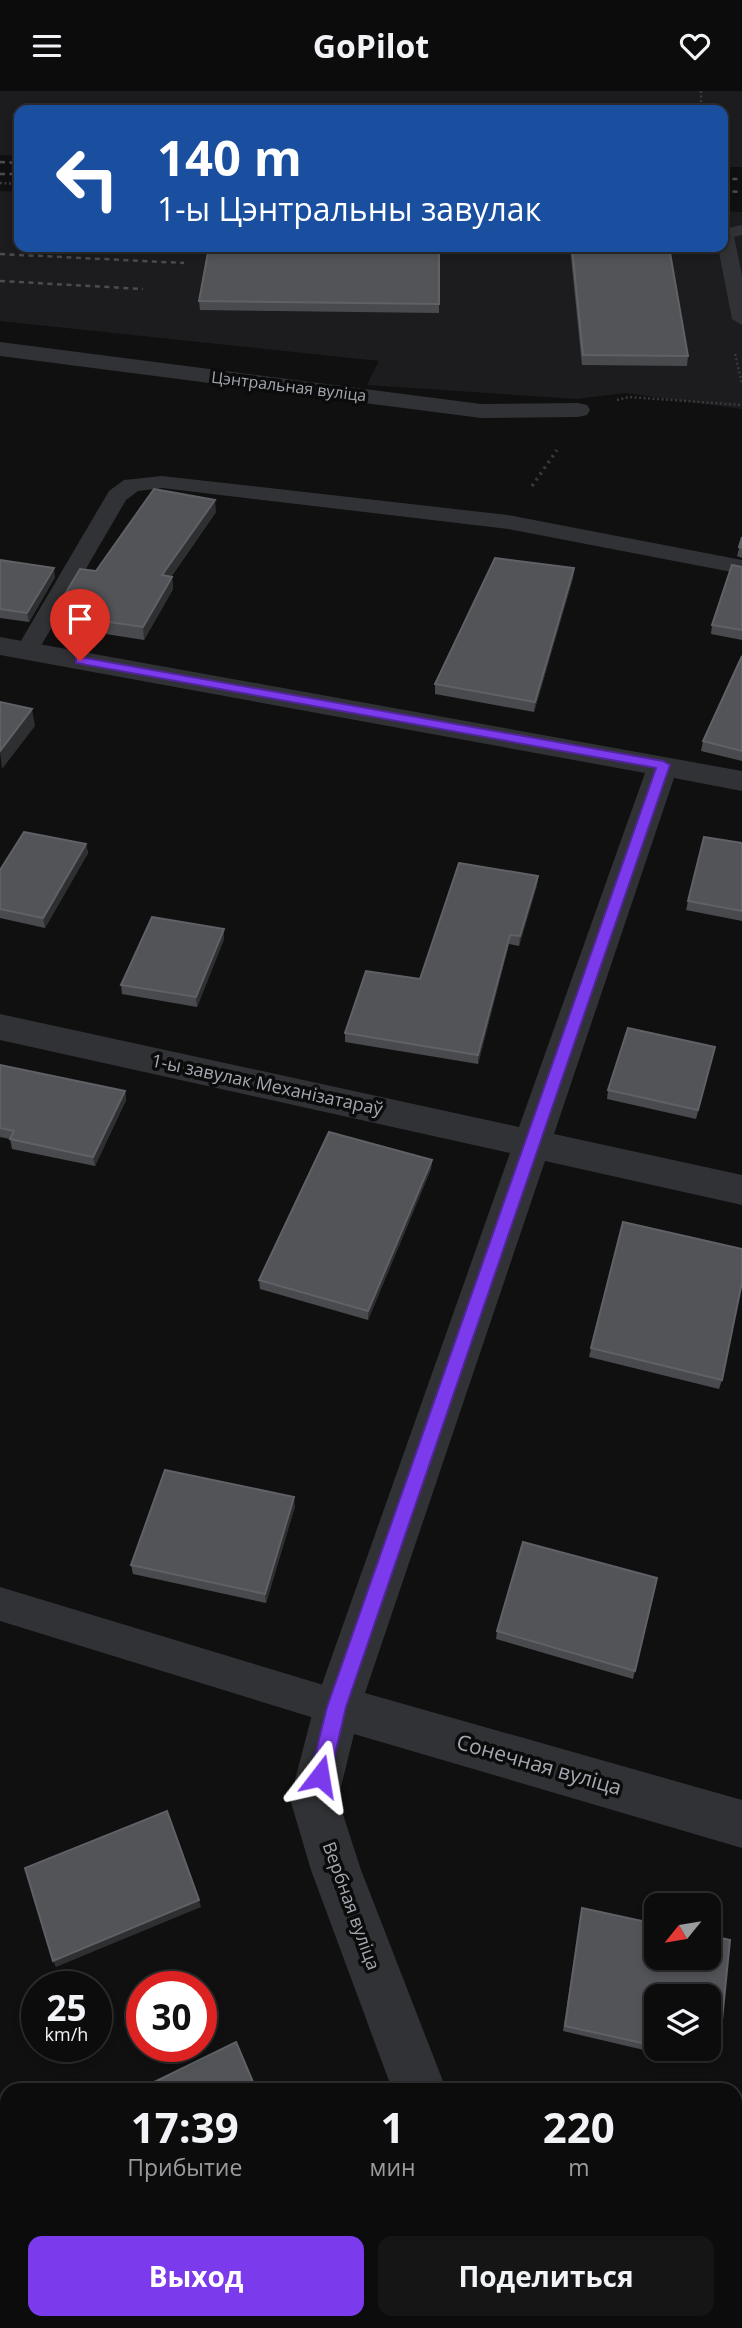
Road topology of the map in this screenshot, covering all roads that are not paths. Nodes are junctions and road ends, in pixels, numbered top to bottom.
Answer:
1 (728, 252) edge
2 (742, 319) edge
3 (0, 349) edge
4 (578, 410) dead end
5 (742, 567) edge
6 (14, 649) edge
7 (663, 765) junction
8 (742, 781) edge
9 (0, 1027) edge
10 (535, 1143) junction
11 (742, 1190) edge
12 (0, 1604) edge
13 (337, 1707) junction
14 (742, 1824) edge
15 (417, 2083) edge

1 - 2 lane
3 - 4 street, Цэнтральная вуліца
5 - 6 lane
6 - 7 street
7 - 8 street
7 - 10 street, Вербная вуліца
9 - 10 street, 1-ы завулак Механізатараў
10 - 11 street, 1-ы завулак Механізатараў
10 - 13 street, Вербная вуліца
12 - 13 lane
13 - 14 street, Сонечная вуліца
13 - 15 street, Вербная вуліца

